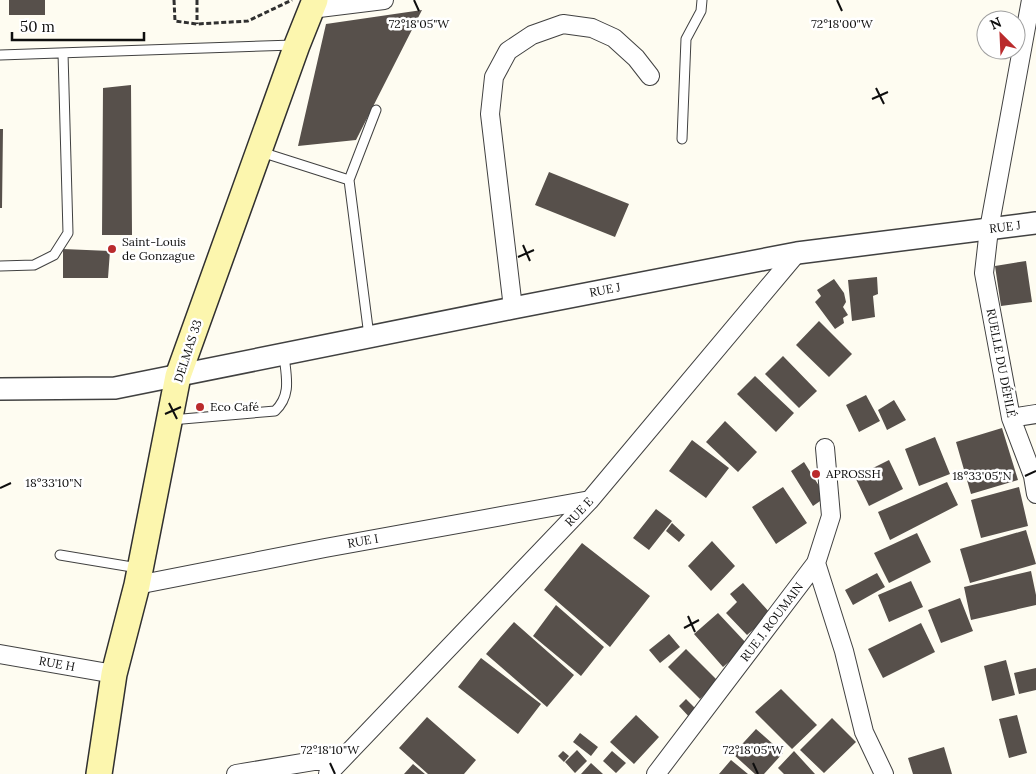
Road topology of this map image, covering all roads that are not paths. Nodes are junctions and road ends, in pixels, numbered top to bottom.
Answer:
1 (384, 0) edge
2 (702, 0) edge
3 (1031, 0) edge
4 (306, 3) edge
5 (297, 44) junction
6 (63, 53) junction
7 (0, 55) edge
8 (650, 76) dead end
9 (376, 110) dead end
10 (682, 139) dead end
11 (258, 151) junction
12 (349, 180) junction
13 (1036, 223) edge
14 (989, 229) junction
15 (797, 254) junction
16 (0, 266) edge
17 (513, 308) junction
18 (370, 338) junction
19 (284, 355) junction
20 (178, 376) junction
21 (0, 389) edge
22 (1036, 414) edge
23 (1011, 418) junction
24 (169, 421) junction
25 (825, 448) dead end
26 (1036, 494) edge
27 (590, 500) junction
28 (60, 556) dead end
29 (816, 564) junction
30 (138, 577) junction
31 (0, 654) edge
32 (114, 674) junction
33 (344, 756) junction
34 (100, 774) edge
35 (236, 774) edge
36 (328, 774) edge
37 (656, 774) edge
38 (884, 774) edge

1 - 4 street
2 - 10 lane
3 - 14 street, RUELLE DU DÉFILÉ
4 - 5 main road, DELMAS 33
5 - 6 lane
5 - 11 main road, DELMAS 33
6 - 7 lane
6 - 16 lane
8 - 17 street
9 - 12 lane
11 - 12 lane
11 - 20 main road, DELMAS 33
12 - 18 lane
13 - 14 street, RUE J
14 - 15 street, RUE J
14 - 23 street, RUELLE DU DÉFILÉ
15 - 17 street, RUE J
15 - 27 street, RUE E
17 - 18 street, RUE J
18 - 19 street, RUE J
19 - 20 street, RUE J
19 - 24 lane
20 - 21 street, RUE J
20 - 24 main road, DELMAS 33
22 - 23 street
23 - 26 street, RUELLE DU DÉFILÉ
24 - 30 main road, DELMAS 33
25 - 29 street, RUE J. ROUMAIN
27 - 30 street, RUE I
27 - 33 street, RUE E
28 - 30 lane
29 - 37 street, RUE J. ROUMAIN
29 - 38 street
30 - 32 main road, DELMAS 33
31 - 32 street, RUE H
32 - 34 main road, DELMAS 33
33 - 35 street
33 - 36 street, RUE E

